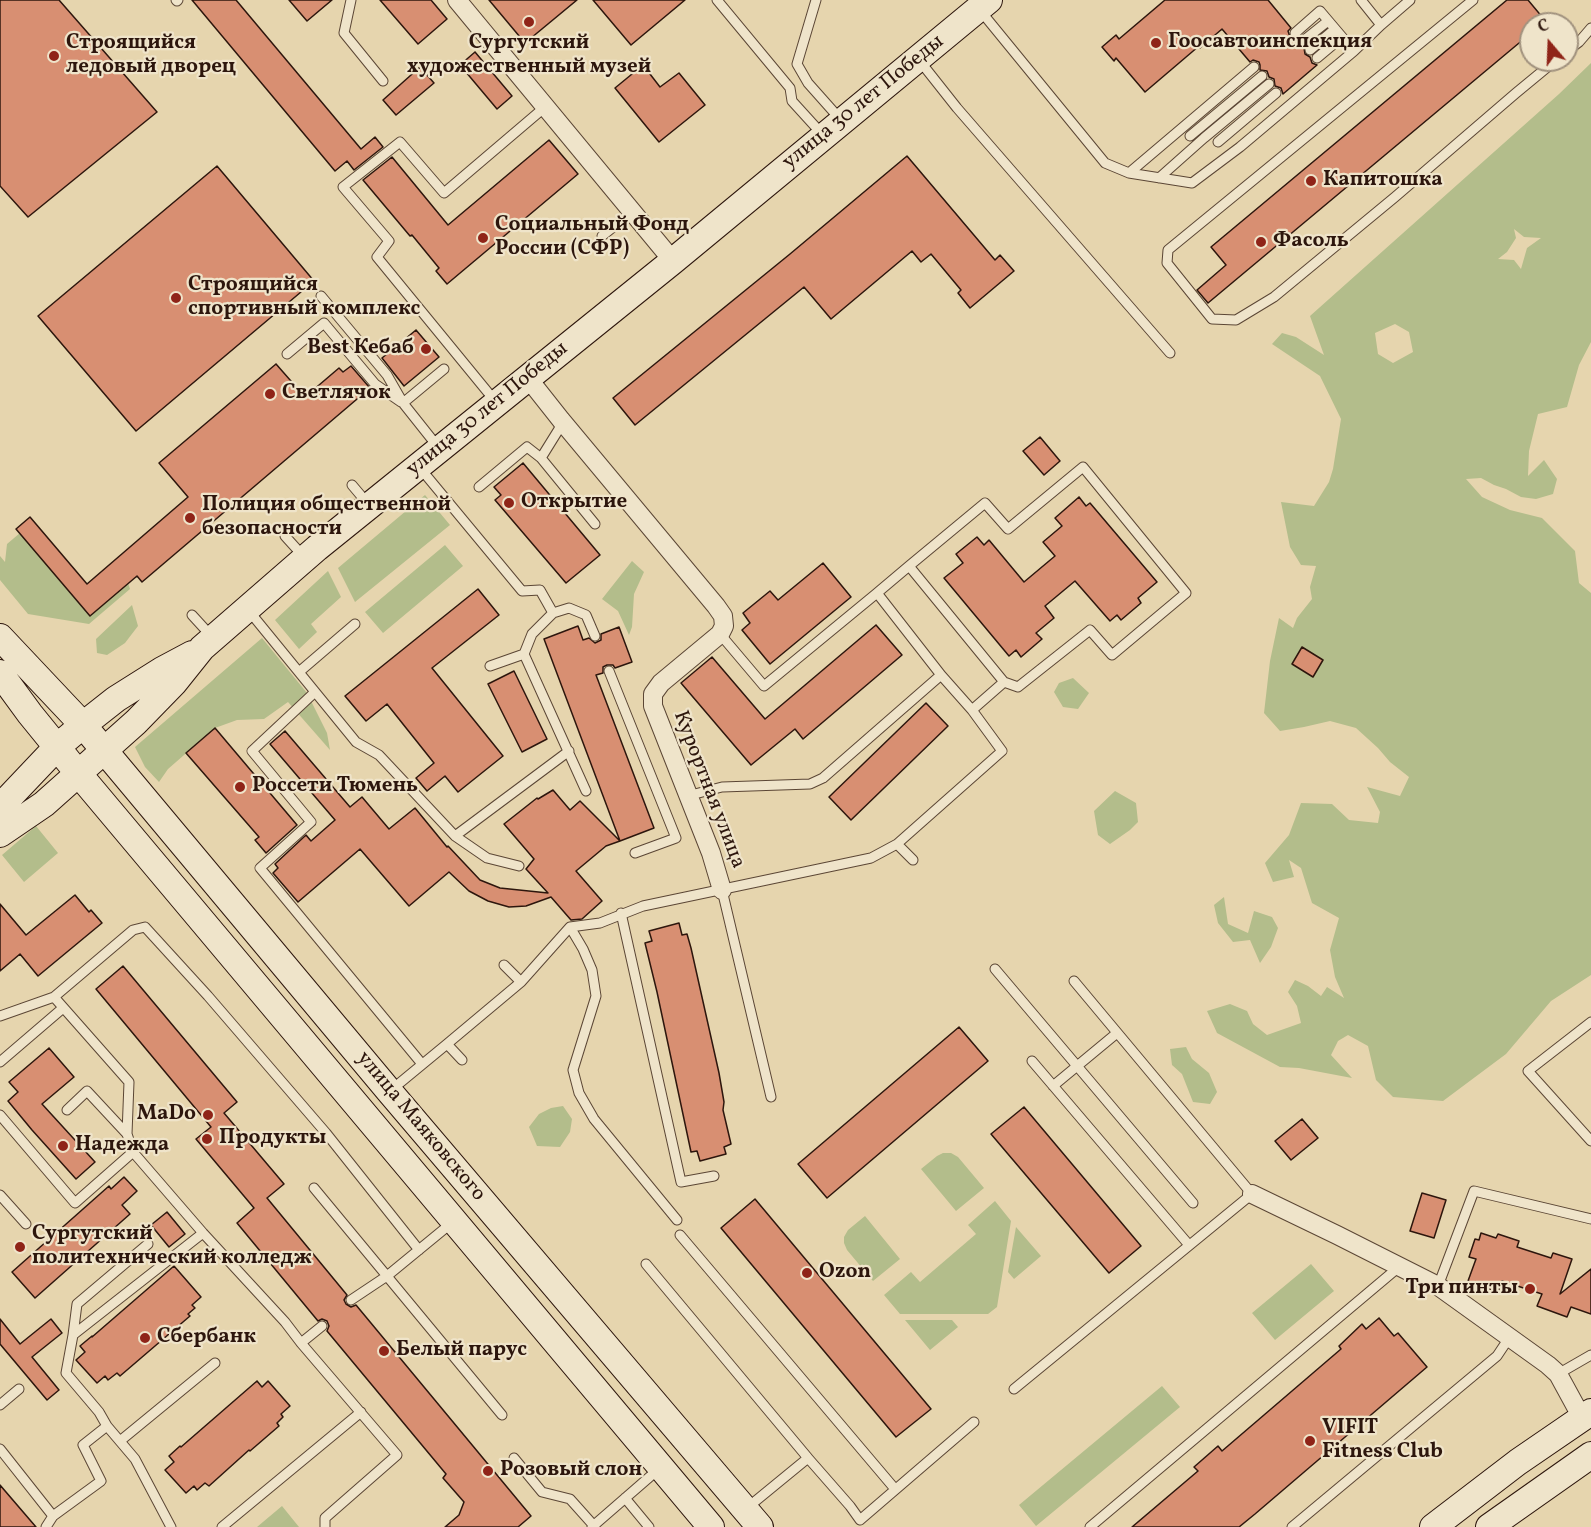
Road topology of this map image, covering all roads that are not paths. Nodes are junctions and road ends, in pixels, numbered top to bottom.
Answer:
1 (351, 0) edge
2 (457, 0) edge
3 (717, 0) edge
4 (816, 0) edge
5 (1361, 0) edge
6 (1410, 0) edge
7 (1473, 0) edge
8 (984, 4) edge
9 (1328, 21) junction
10 (1381, 24) junction
11 (1591, 28) edge
12 (1335, 29) junction
13 (1295, 33) dead end
14 (1342, 37) junction
15 (1303, 41) dead end
16 (1579, 42) edge
17 (1310, 50) dead end
18 (1354, 51) junction
19 (918, 58) junction
20 (1317, 58) dead end
21 (1254, 67) dead end
22 (1541, 72) edge
23 (1262, 76) dead end
24 (383, 81) dead end
25 (1269, 84) dead end
26 (1276, 93) dead end
27 (545, 108) junction
28 (833, 128) junction
29 (1178, 132) junction
30 (1190, 136) junction
31 (1204, 138) junction
32 (1218, 142) junction
33 (1240, 147) junction
34 (1129, 173) junction
35 (1159, 178) junction
36 (632, 212) junction
37 (602, 236) dead end
38 (673, 261) junction
39 (321, 296) dead end
40 (1170, 353) dead end
41 (287, 354) dead end
42 (444, 369) dead end
43 (527, 377) junction
44 (403, 403) junction
45 (497, 403) junction
46 (561, 420) junction
47 (440, 448) junction
48 (541, 458) junction
49 (420, 467) junction
50 (352, 485) dead end
51 (479, 487) dead end
52 (369, 506) junction
53 (595, 524) dead end
54 (285, 536) dead end
55 (305, 558) junction
56 (909, 566) junction
57 (877, 593) junction
58 (247, 609) junction
59 (553, 613) junction
60 (192, 615) dead end
61 (355, 624) dead end
62 (720, 634) junction
63 (595, 636) dead end
64 (0, 637) edge
65 (208, 643) junction
66 (524, 654) junction
67 (490, 666) dead end
68 (609, 671) dead end
69 (299, 672) junction
70 (0, 673) edge
71 (941, 675) junction
72 (1004, 682) junction
73 (315, 692) junction
74 (972, 710) junction
75 (83, 725) junction
76 (57, 747) junction
77 (104, 751) junction
78 (569, 751) junction
79 (78, 773) junction
80 (586, 791) dead end
81 (687, 796) junction
82 (0, 807) edge
83 (0, 834) edge
84 (455, 836) junction
85 (897, 844) junction
86 (635, 853) dead end
87 (913, 860) dead end
88 (519, 866) dead end
89 (722, 890) junction
90 (621, 913) junction
91 (570, 927) junction
92 (504, 965) dead end
93 (995, 969) dead end
94 (1074, 981) dead end
95 (521, 982) junction
96 (54, 997) junction
97 (63, 1008) junction
98 (0, 1016) edge
99 (1591, 1022) edge
100 (1117, 1033) junction
101 (447, 1044) junction
102 (462, 1060) dead end
103 (1032, 1061) dead end
104 (0, 1062) edge
105 (422, 1064) junction
106 (1077, 1066) junction
107 (1053, 1086) junction
108 (389, 1091) junction
109 (771, 1097) dead end
110 (67, 1110) dead end
111 (0, 1115) edge
112 (127, 1134) junction
113 (1591, 1142) edge
114 (133, 1152) junction
115 (714, 1176) dead end
116 (314, 1188) dead end
117 (1252, 1194) junction
118 (0, 1195) edge
119 (1192, 1203) dead end
120 (1591, 1219) edge
121 (455, 1220) junction
122 (676, 1220) dead end
123 (26, 1224) dead end
124 (203, 1233) junction
125 (680, 1236) dead end
126 (148, 1244) dead end
127 (1189, 1245) junction
128 (419, 1250) junction
129 (646, 1264) dead end
130 (1400, 1266) junction
131 (387, 1276) junction
132 (1438, 1286) junction
133 (351, 1300) dead end
134 (322, 1326) dead end
135 (73, 1335) junction
136 (1509, 1338) junction
137 (301, 1343) junction
138 (1591, 1355) edge
139 (215, 1363) dead end
140 (1558, 1374) junction
141 (19, 1389) dead end
142 (1014, 1389) dead end
143 (0, 1405) edge
144 (361, 1412) junction
145 (502, 1415) dead end
146 (1586, 1415) edge
147 (974, 1422) dead end
148 (107, 1426) junction
149 (120, 1441) junction
150 (0, 1449) edge
151 (1591, 1455) edge
152 (514, 1458) dead end
153 (808, 1458) junction
154 (662, 1466) junction
155 (895, 1490) junction
156 (625, 1498) junction
157 (53, 1516) junction
158 (752, 1518) edge
159 (863, 1524) edge
160 (46, 1527) edge
161 (171, 1527) edge
162 (222, 1527) edge
163 (325, 1527) edge
164 (594, 1527) edge
165 (649, 1527) edge
166 (711, 1527) edge
167 (1090, 1527) edge
168 (1292, 1527) edge
169 (1433, 1527) edge
170 (1489, 1527) edge

1 - 24 lane
2 - 27 street
3 - 28 lane
4 - 28 lane
5 - 10 lane
6 - 10 lane
7 - 22 lane
8 - 19 main road, улица 30 лет Победы
8 - 34 lane
9 - 12 lane
9 - 13 lane
9 - 15 lane
10 - 18 lane
11 - 16 lane
12 - 14 lane
12 - 17 lane
14 - 18 lane
14 - 20 lane
18 - 33 lane
19 - 28 main road, улица 30 лет Победы
19 - 40 lane
21 - 29 lane
23 - 30 lane
25 - 31 lane
26 - 32 lane
27 - 36 street
27 - 45 lane
28 - 38 main road, улица 30 лет Победы
29 - 30 lane
29 - 34 lane
30 - 31 lane
31 - 32 lane
31 - 35 lane
32 - 33 lane
33 - 35 lane
34 - 35 lane
36 - 37 lane
36 - 38 street
38 - 43 main road, улица 30 лет Победы
39 - 44 lane
41 - 44 lane
42 - 44 lane
43 - 45 main road, улица 30 лет Победы
43 - 46 street
44 - 47 lane
45 - 47 main road, улица 30 лет Победы
46 - 48 lane
46 - 62 street
47 - 49 main road, улица 30 лет Победы
48 - 51 lane
48 - 53 lane
49 - 52 main road, улица 30 лет Победы
49 - 59 lane
50 - 52 lane
52 - 55 main road, улица 30 лет Победы
54 - 55 lane
55 - 58 main road, улица 30 лет Победы
56 - 57 lane
56 - 72 lane
56 - 72 lane
57 - 62 lane
57 - 71 lane
58 - 65 main road, улица 30 лет Победы
58 - 69 lane
59 - 63 lane
59 - 66 lane
60 - 65 lane
61 - 69 lane
62 - 81 street, Курортная улица
64 - 75 main road, улица Маяковского
65 - 75 main road
65 - 77 main road, улица 30 лет Победы
66 - 67 lane
66 - 78 lane
68 - 86 lane
69 - 73 lane
70 - 76 main road, улица Маяковского
71 - 74 lane
71 - 81 lane
72 - 74 lane
73 - 84 lane
73 - 105 lane
74 - 85 lane
75 - 76 main road
75 - 77 main road, улица Маяковского
76 - 79 main road, улица Маяковского
76 - 82 main road
77 - 79 main road, улица 30 лет Победы
77 - 108 main road, улица Маяковского
78 - 80 lane
78 - 84 lane
79 - 83 main road, улица 30 лет Победы
79 - 121 main road, улица Маяковского
81 - 89 street, Курортная улица
84 - 88 lane
85 - 87 lane
85 - 89 lane
89 - 90 lane
89 - 109 lane, Курортная улица
90 - 91 lane
90 - 115 lane
91 - 95 lane
91 - 122 lane
92 - 95 lane
93 - 106 lane
94 - 100 lane
95 - 101 lane
96 - 97 lane
96 - 98 lane
96 - 128 lane
97 - 104 lane
97 - 112 lane
99 - 113 lane
100 - 106 lane
100 - 117 lane
101 - 102 lane
101 - 105 lane
103 - 107 lane
105 - 108 lane
106 - 107 lane
106 - 119 lane
107 - 127 lane
108 - 158 main road, улица Маяковского
110 - 112 lane
111 - 114 lane
112 - 114 lane
114 - 124 lane
116 - 131 lane
117 - 127 lane
117 - 130 street
118 - 123 lane
120 - 132 lane
121 - 128 lane
121 - 154 main road, улица Маяковского
124 - 135 lane
124 - 137 lane
125 - 155 lane
126 - 135 lane
127 - 142 lane
128 - 131 lane
129 - 153 lane
130 - 132 street
130 - 167 lane
131 - 133 lane
131 - 145 lane
132 - 136 street
134 - 137 lane
135 - 148 lane
136 - 140 street
136 - 168 lane
137 - 144 lane
138 - 140 lane
139 - 149 lane
140 - 146 street
141 - 143 lane
144 - 162 lane
144 - 163 lane
146 - 169 main road
147 - 155 lane
148 - 149 lane
148 - 157 lane
149 - 161 lane
150 - 157 lane
151 - 170 main road
152 - 164 lane
153 - 158 lane
153 - 159 lane
154 - 156 lane
154 - 166 main road, улица Маяковского
155 - 159 lane
156 - 164 lane
156 - 165 lane
157 - 160 lane

